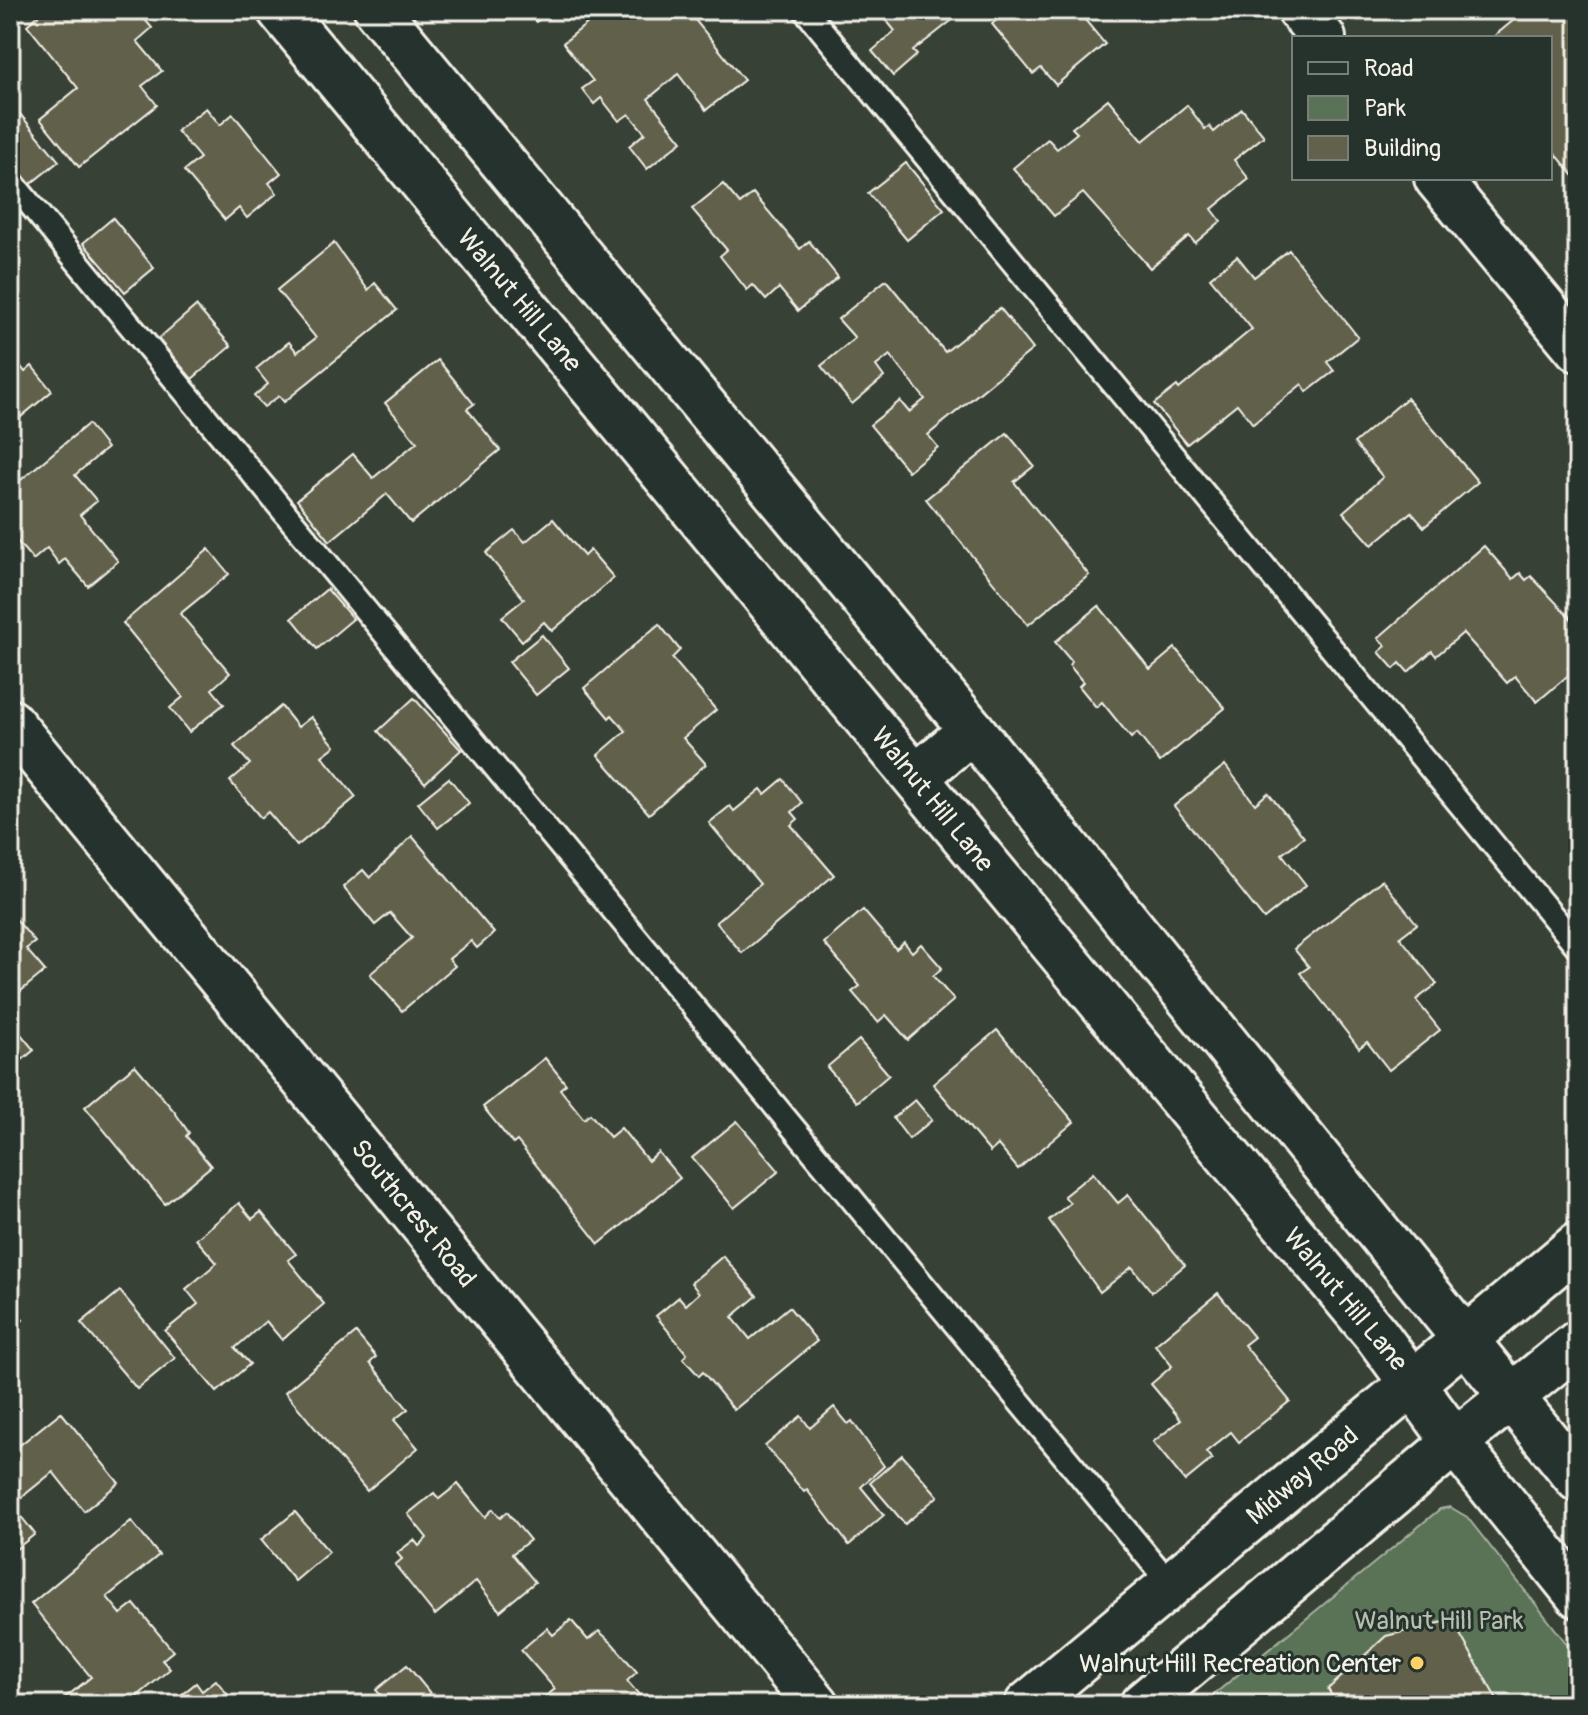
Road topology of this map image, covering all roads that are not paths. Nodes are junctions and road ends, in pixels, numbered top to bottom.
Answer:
1 (280, 10) edge
2 (377, 10) edge
3 (805, 10) edge
4 (1300, 10) edge
5 (1321, 36) edge
6 (10, 180) edge
7 (1439, 180) edge
8 (1578, 349) edge
9 (10, 722) edge
10 (972, 730) junction
11 (916, 777) junction
12 (1578, 947) edge
13 (1578, 1245) edge
14 (1465, 1339) junction
15 (1578, 1343) edge
16 (1414, 1382) junction
17 (1513, 1398) junction
18 (1455, 1442) junction
19 (1578, 1479) edge
20 (1171, 1585) junction
21 (1578, 1595) edge
22 (817, 1705) edge
23 (1027, 1705) edge
24 (1142, 1705) edge

1 - 11 main road, Walnut Hill Lane
2 - 10 main road
3 - 12 lane
4 - 5 main road
6 - 20 lane
7 - 8 main road
9 - 22 main road, Southcrest Road
10 - 11 main road
10 - 14 main road
11 - 16 main road, Walnut Hill Lane
13 - 14 main road, Midway Road
14 - 16 main road, Midway Road
14 - 17 main road
15 - 17 main road
16 - 18 main road, Walnut Hill Lane
16 - 20 main road, Midway Road
17 - 18 main road
17 - 19 main road
18 - 21 main road, Walnut Hill Lane
18 - 24 main road
20 - 23 main road, Midway Road

